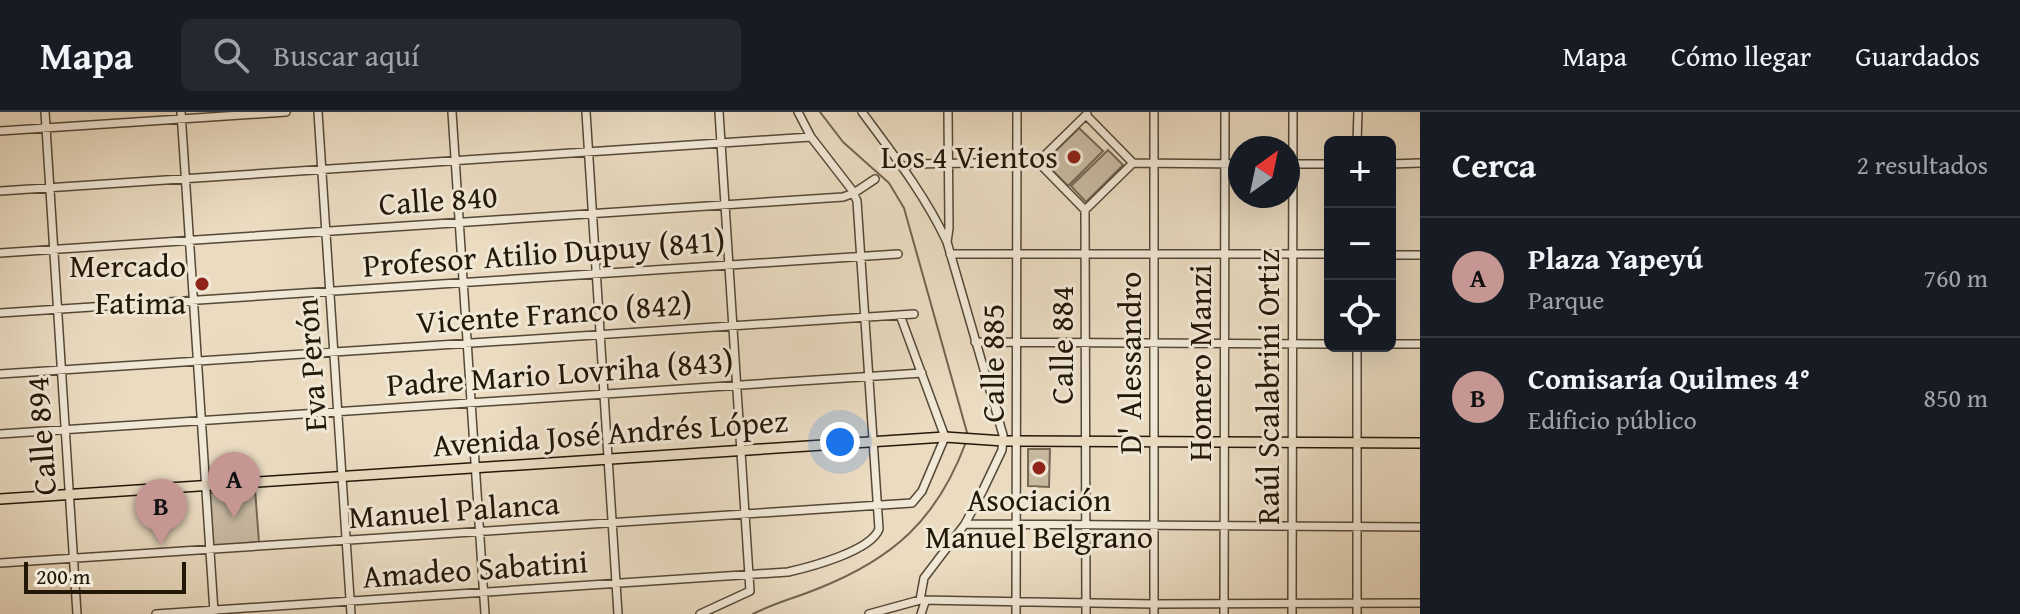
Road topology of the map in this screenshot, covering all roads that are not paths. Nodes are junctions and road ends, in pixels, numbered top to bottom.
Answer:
1 (45, 112) edge
2 (286, 112) edge
3 (318, 112) edge
4 (452, 112) edge
5 (586, 112) edge
6 (719, 112) edge
7 (798, 112) edge
8 (862, 112) edge
9 (948, 112) edge
10 (1017, 112) edge
11 (1154, 112) edge
12 (1225, 112) edge
13 (1293, 112) edge
14 (1358, 112) edge
15 (1087, 114) edge
16 (181, 116) edge
17 (46, 127) junction
18 (0, 131) edge
19 (1292, 136) edge
20 (1357, 136) edge
21 (811, 137) junction
22 (721, 145) junction
23 (588, 153) junction
24 (454, 161) junction
25 (1038, 162) junction
26 (948, 163) junction
27 (1133, 163) junction
28 (1420, 163) edge
29 (1016, 164) junction
30 (1153, 164) junction
31 (1225, 164) junction
32 (1300, 164) edge
33 (1324, 164) edge
34 (1396, 164) edge
35 (903, 167) junction
36 (322, 170) junction
37 (875, 179) dead end
38 (185, 180) junction
39 (49, 187) junction
40 (0, 191) edge
41 (854, 193) junction
42 (725, 205) junction
43 (1291, 208) edge
44 (1085, 210) junction
45 (593, 214) junction
46 (459, 222) junction
47 (327, 232) junction
48 (189, 240) junction
49 (947, 242) junction
50 (53, 249) junction
51 (0, 253) edge
52 (1017, 253) junction
53 (898, 254) dead end
54 (950, 254) junction
55 (1086, 254) junction
56 (1155, 254) junction
57 (1224, 254) junction
58 (1292, 254) junction
59 (1324, 254) edge
60 (1396, 255) edge
61 (1420, 255) edge
62 (861, 257) junction
63 (729, 265) junction
64 (596, 274) junction
65 (463, 283) junction
66 (331, 291) junction
67 (193, 301) junction
68 (57, 309) junction
69 (0, 313) edge
70 (914, 314) dead end
71 (900, 315) junction
72 (866, 318) junction
73 (733, 326) junction
74 (600, 334) junction
75 (975, 342) junction
76 (467, 343) junction
77 (1017, 343) junction
78 (1086, 343) junction
79 (1154, 343) junction
80 (1223, 344) junction
81 (1292, 344) junction
82 (1324, 344) edge
83 (1396, 344) edge
84 (1420, 344) edge
85 (335, 352) junction
86 (1357, 352) edge
87 (198, 360) junction
88 (61, 370) junction
89 (922, 373) junction
90 (0, 374) edge
91 (870, 377) junction
92 (736, 385) junction
93 (604, 395) junction
94 (471, 402) junction
95 (339, 412) junction
96 (202, 421) junction
97 (64, 431) junction
98 (0, 434) edge
99 (945, 437) junction
100 (1000, 441) junction
101 (1017, 441) junction
102 (1085, 441) junction
103 (874, 442) junction
104 (1154, 442) junction
105 (1224, 442) junction
106 (1291, 442) junction
107 (1357, 442) junction
108 (1420, 443) edge
109 (741, 451) junction
110 (609, 459) junction
111 (475, 468) junction
112 (343, 477) junction
113 (205, 486) junction
114 (69, 494) junction
115 (0, 499) edge
116 (878, 506) junction
117 (746, 515) junction
118 (612, 524) junction
119 (965, 524) junction
120 (1017, 525) junction
121 (1086, 525) junction
122 (1154, 525) junction
123 (1292, 526) junction
124 (1223, 527) junction
125 (1358, 527) junction
126 (1420, 527) edge
127 (479, 532) junction
128 (347, 541) junction
129 (209, 550) junction
130 (72, 559) junction
131 (0, 563) edge
132 (749, 574) junction
133 (616, 584) junction
134 (483, 593) junction
135 (350, 601) junction
136 (923, 601) junction
137 (1086, 602) junction
138 (1016, 603) junction
139 (1224, 603) junction
140 (1292, 603) junction
141 (1420, 603) edge
142 (1154, 604) junction
143 (1357, 604) junction
144 (214, 612) edge
145 (77, 614) edge
146 (156, 614) edge
147 (351, 614) edge
148 (485, 614) edge
149 (618, 614) edge
150 (700, 614) edge
151 (869, 614) edge
152 (921, 614) edge
153 (1016, 614) edge
154 (1086, 614) edge
155 (1154, 614) edge
156 (1224, 614) edge
157 (1292, 614) edge
158 (1357, 614) edge

1 - 17 street, Calle 894
2 - 16 street
3 - 36 street, Eva Perón
4 - 24 street
5 - 23 street
6 - 22 street
7 - 21 street
8 - 35 street
9 - 26 street
10 - 29 street, Calle 885
11 - 30 street, D' Alessandro
12 - 31 street, Homero Manzi
13 - 19 street, Raúl Scalabrini Ortiz
14 - 20 street
15 - 25 street
15 - 27 street
16 - 17 street
16 - 38 street
17 - 18 street
17 - 39 street, Calle 894
21 - 22 street
21 - 41 street
22 - 23 street
22 - 42 street
23 - 24 street
23 - 45 street
24 - 36 street
24 - 46 street
25 - 29 street
25 - 44 street
26 - 29 street
26 - 35 street
26 - 49 street
27 - 30 street
27 - 44 street
28 - 34 street
29 - 52 street, Calle 885
30 - 31 street
30 - 56 street, D' Alessandro
31 - 57 street, Homero Manzi
32 - 33 street
35 - 49 street
36 - 38 street
36 - 47 street, Eva Perón
37 - 41 street, Calle 840
38 - 39 street
38 - 48 street
39 - 40 street
39 - 50 street, Calle 894
41 - 42 street, Calle 840
41 - 62 street
42 - 45 street, Calle 840
42 - 63 street
43 - 58 street, Raúl Scalabrini Ortiz
44 - 55 street, Calle 884
45 - 46 street, Calle 840
45 - 64 street
46 - 47 street, Calle 840
46 - 65 street
47 - 48 street, Calle 840
47 - 66 street, Eva Perón
48 - 50 street, Calle 840
48 - 67 street
49 - 54 street
50 - 51 street, Calle 840
50 - 68 street, Calle 894
52 - 54 street
52 - 55 street
52 - 77 street, Calle 885
53 - 62 street, Profesor Atilio Dupuy (841)
54 - 75 street
55 - 56 street
55 - 78 street, Calle 884
56 - 57 street
56 - 79 street, D' Alessandro
57 - 58 street
57 - 80 street, Homero Manzi
58 - 59 street
58 - 81 street, Raúl Scalabrini Ortiz
60 - 61 street
62 - 63 street, Profesor Atilio Dupuy (841)
62 - 72 street
63 - 64 street, Profesor Atilio Dupuy (841)
63 - 73 street
64 - 65 street, Profesor Atilio Dupuy (841)
64 - 74 street
65 - 66 street, Profesor Atilio Dupuy (841)
65 - 76 street
66 - 67 street, Profesor Atilio Dupuy (841)
66 - 85 street, Eva Perón
67 - 68 street, Profesor Atilio Dupuy (841)
67 - 87 street
68 - 69 street, Profesor Atilio Dupuy (841)
68 - 88 street, Calle 894
70 - 71 street, Vicente Franco (842)
71 - 72 street, Vicente Franco (842)
71 - 89 street
72 - 73 street, Vicente Franco (842)
72 - 91 street
73 - 74 street, Vicente Franco (842)
73 - 92 street
74 - 76 street, Vicente Franco (842)
74 - 93 street
75 - 77 street
75 - 100 street
76 - 85 street, Vicente Franco (842)
76 - 94 street
77 - 78 street
77 - 101 street, Calle 885
78 - 79 street
78 - 102 street, Calle 884
79 - 80 street
79 - 104 street, D' Alessandro
80 - 81 street
80 - 105 street, Homero Manzi
81 - 82 street
81 - 106 street, Raúl Scalabrini Ortiz
83 - 84 street
85 - 87 street, Vicente Franco (842)
85 - 95 street, Eva Perón
86 - 107 street
87 - 88 street, Vicente Franco (842)
87 - 96 street
88 - 90 street, Vicente Franco (842)
88 - 97 street, Calle 894
89 - 91 street, Padre Mario Lovriha (843)
89 - 99 street
91 - 92 street, Padre Mario Lovriha (843)
91 - 103 street
92 - 93 street, Padre Mario Lovriha (843)
92 - 109 street
93 - 94 street, Padre Mario Lovriha (843)
93 - 110 street
94 - 95 street, Padre Mario Lovriha (843)
94 - 111 street
95 - 96 street, Padre Mario Lovriha (843)
95 - 112 street, Eva Perón
96 - 97 street, Padre Mario Lovriha (843)
96 - 113 street
97 - 98 street, Padre Mario Lovriha (843)
97 - 114 street, Calle 894
99 - 100 main road, Avenida José Andrés López
99 - 103 main road, Avenida José Andrés López
99 - 116 street, Manuel Palanca
100 - 101 main road, Avenida José Andrés López
100 - 119 street
101 - 102 main road, Avenida José Andrés López
101 - 120 street, Calle 885
102 - 104 main road, Avenida José Andrés López
102 - 121 street, Calle 884
103 - 109 main road, Avenida José Andrés López
103 - 116 street
104 - 105 main road, Avenida José Andrés López
104 - 122 street, D' Alessandro
105 - 106 main road, Avenida José Andrés López
105 - 124 street, Homero Manzi
106 - 107 main road, Avenida José Andrés López
106 - 123 street, Raúl Scalabrini Ortiz
107 - 108 main road, Avenida José Andrés López
107 - 125 street
109 - 110 main road, Avenida José Andrés López
109 - 117 street
110 - 111 main road, Avenida José Andrés López
110 - 118 street
111 - 112 main road, Avenida José Andrés López
111 - 127 street
112 - 113 main road, Avenida José Andrés López
112 - 128 street, Eva Perón
113 - 114 main road, Avenida José Andrés López
113 - 129 street
114 - 115 main road, Avenida José Andrés López
114 - 130 street, Calle 894
116 - 117 street, Manuel Palanca
116 - 132 street, Amadeo Sabatini
117 - 118 street, Manuel Palanca
117 - 132 street
118 - 127 street, Manuel Palanca
118 - 133 street
119 - 120 street
119 - 136 street
120 - 121 street
120 - 138 street, Calle 885
121 - 122 street
121 - 137 street, Calle 884
122 - 124 street
122 - 142 street, D' Alessandro
123 - 124 street
123 - 125 street
123 - 140 street, Raúl Scalabrini Ortiz
124 - 139 street, Homero Manzi
125 - 126 street
125 - 143 street
127 - 128 street, Manuel Palanca
127 - 134 street
128 - 129 street, Manuel Palanca
128 - 135 street, Eva Perón
129 - 130 street, Manuel Palanca
129 - 144 street
130 - 131 street, Manuel Palanca
130 - 145 street, Calle 894
132 - 133 street, Amadeo Sabatini
132 - 150 street
133 - 134 street, Amadeo Sabatini
133 - 149 street
134 - 135 street, Amadeo Sabatini
134 - 148 street
135 - 144 street, Amadeo Sabatini
135 - 147 street, Eva Perón
136 - 138 street
136 - 151 street
136 - 152 street
137 - 138 street
137 - 142 street
137 - 154 street, Calle 884
138 - 153 street, Calle 885
139 - 140 street
139 - 142 street
139 - 156 street, Homero Manzi
140 - 143 street
140 - 157 street, Raúl Scalabrini Ortiz
141 - 143 street
142 - 155 street, D' Alessandro
143 - 158 street
144 - 146 street, Amadeo Sabatini

